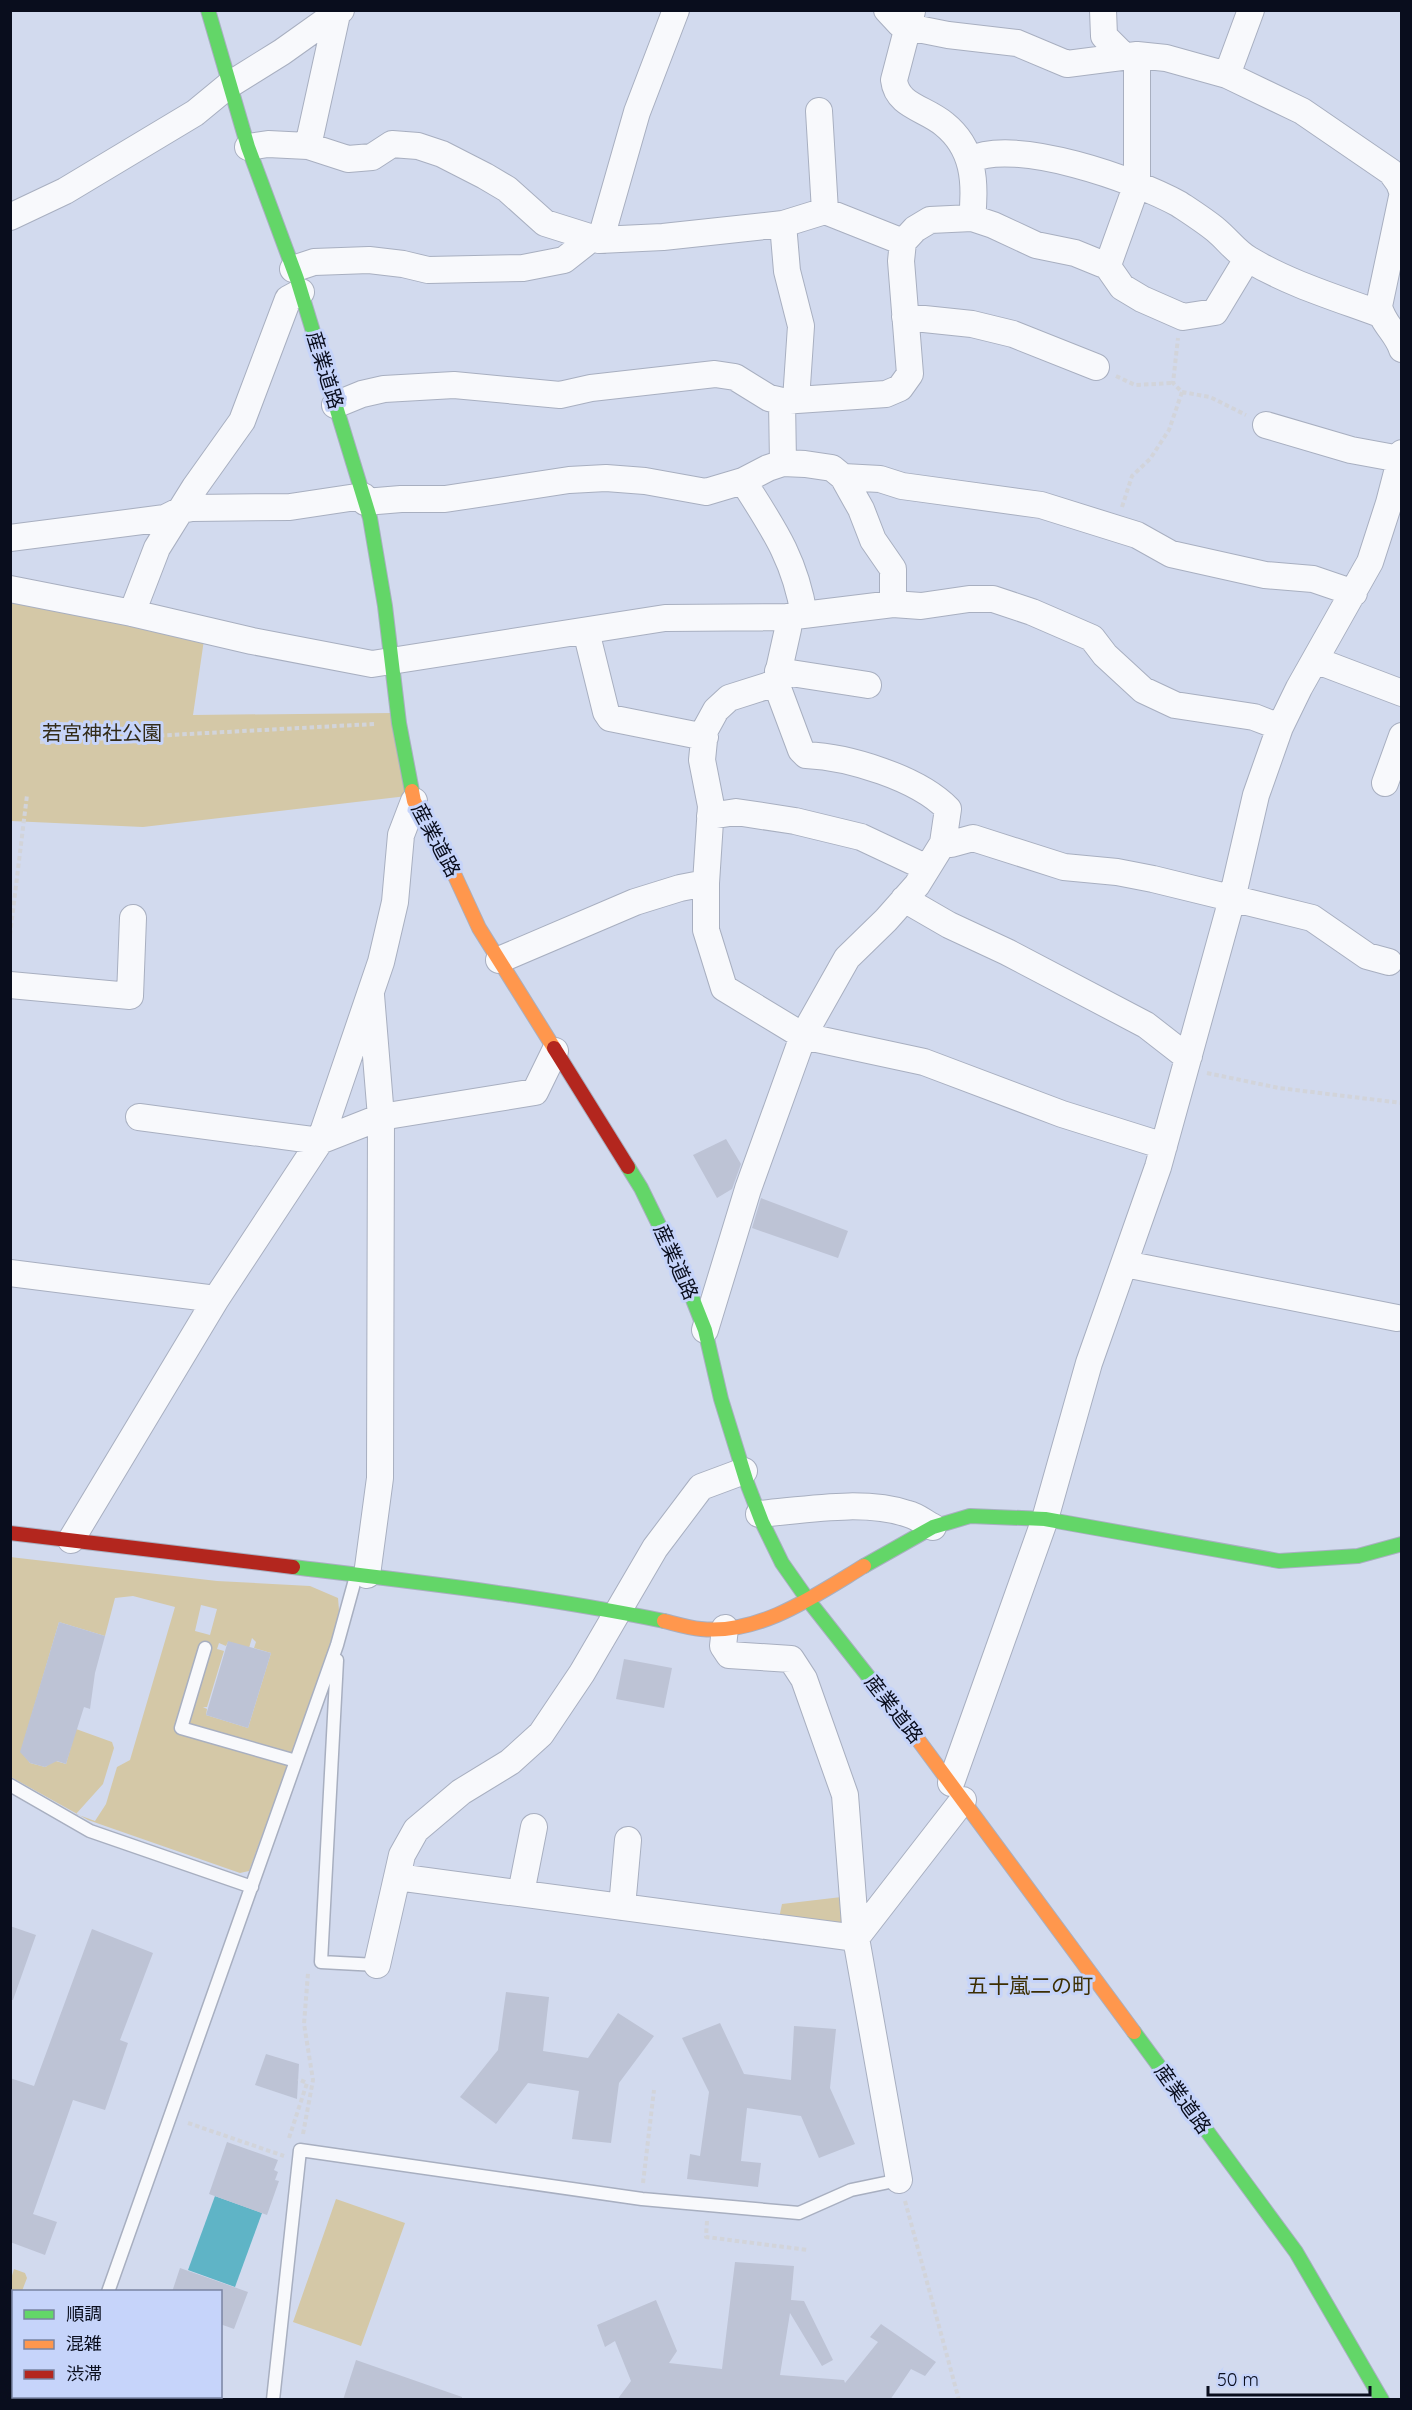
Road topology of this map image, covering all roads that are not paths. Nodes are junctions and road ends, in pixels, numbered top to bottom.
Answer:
1 (208, 10) edge
2 (676, 10) edge
3 (887, 10) edge
4 (1103, 10) edge
5 (1251, 10) edge
6 (339, 12) edge
7 (910, 19) edge
8 (1131, 56) junction
9 (1227, 75) junction
10 (229, 85) junction
11 (819, 111) dead end
12 (308, 146) junction
13 (248, 147) junction
14 (970, 160) junction
15 (1137, 184) junction
16 (1401, 191) edge
17 (1401, 197) edge
18 (825, 212) junction
19 (10, 218) edge
20 (972, 218) junction
21 (783, 224) junction
22 (598, 239) junction
23 (903, 242) junction
24 (1247, 259) junction
25 (1106, 264) junction
26 (297, 281) junction
27 (1380, 314) junction
28 (905, 317) junction
29 (1401, 349) edge
30 (1096, 367) road end
31 (789, 400) junction
32 (335, 405) junction
33 (1266, 425) road end
34 (1401, 456) edge
35 (783, 464) junction
36 (843, 477) junction
37 (743, 482) junction
38 (364, 499) junction
39 (181, 510) junction
40 (10, 538) edge
41 (10, 589) edge
42 (1354, 593) junction
43 (893, 604) junction
44 (132, 613) junction
45 (796, 616) junction
46 (586, 631) junction
47 (1315, 660) junction
48 (390, 661) junction
49 (777, 677) junction
50 (868, 685) dead end
51 (1401, 693) edge
52 (1280, 727) junction
53 (1401, 736) edge
54 (705, 737) junction
55 (1385, 783) dead end
56 (414, 801) junction
57 (710, 816) junction
58 (943, 843) junction
59 (927, 868) junction
60 (706, 883) junction
61 (904, 899) junction
62 (1232, 899) junction
63 (133, 918) dead end
64 (499, 960) junction
65 (1389, 962) dead end
66 (10, 985) edge
67 (371, 995) junction
68 (803, 1036) junction
69 (555, 1051) junction
70 (1187, 1062) junction
71 (139, 1117) dead end
72 (381, 1117) junction
73 (321, 1141) junction
74 (1164, 1146) junction
75 (1125, 1264) junction
76 (10, 1273) edge
77 (216, 1299) junction
78 (1397, 1318) dead end
79 (705, 1330) junction
80 (744, 1471) junction
81 (759, 1514) junction
82 (1045, 1519) junction
83 (933, 1527) junction
84 (10, 1533) edge
85 (71, 1540) junction
86 (1401, 1544) edge
87 (362, 1574) junction
88 (808, 1600) junction
89 (619, 1612) junction
90 (725, 1629) junction
91 (337, 1645) junction
92 (205, 1648) dead end
93 (296, 1761) junction
94 (10, 1785) edge
95 (957, 1791) junction
96 (534, 1827) dead end
97 (628, 1840) dead end
98 (397, 1877) junction
99 (252, 1887) junction
100 (521, 1893) junction
101 (622, 1907) junction
102 (856, 1938) junction
103 (377, 1965) joint
104 (899, 2180) joint
105 (109, 2290) edge
106 (273, 2400) edge
107 (1382, 2400) edge

1 - 10 street, 産業道路
2 - 22 street
3 - 7 street
4 - 8 street
5 - 9 street
6 - 10 street
6 - 12 street
7 - 8 street
7 - 14 street
8 - 9 street
8 - 15 street
9 - 16 street
10 - 13 street, 産業道路
10 - 19 street
11 - 18 street
12 - 13 street
12 - 22 street
13 - 26 street, 産業道路
14 - 15 street
14 - 20 street
15 - 24 street
15 - 25 street
17 - 27 street
18 - 21 street
18 - 23 street
20 - 23 street
20 - 25 street
21 - 22 street
21 - 31 street
22 - 26 street
23 - 28 street
24 - 25 street
24 - 27 street
26 - 32 street, 産業道路
26 - 39 street
27 - 29 street
28 - 30 street
28 - 31 street
31 - 32 street
31 - 35 street
32 - 38 street, 産業道路
33 - 34 street
34 - 42 street
35 - 36 street
35 - 37 street
36 - 42 street
36 - 43 street
37 - 38 street
37 - 45 street
38 - 39 street
38 - 48 street, 産業道路
39 - 40 street
39 - 44 street
41 - 44 street
42 - 47 street
43 - 45 street
43 - 52 street
44 - 48 street
45 - 46 street
45 - 49 street
46 - 48 street
46 - 54 street
47 - 51 street
47 - 52 street
48 - 56 street, 産業道路
49 - 50 street
49 - 54 street
49 - 58 street
52 - 62 street
53 - 55 street
54 - 57 street
56 - 64 street, 産業道路
56 - 67 street
57 - 59 street
57 - 60 street
58 - 59 street
58 - 62 street
59 - 61 street
60 - 64 street
60 - 68 street
61 - 68 street
61 - 70 street
62 - 65 street
62 - 70 street
63 - 66 street
64 - 69 street, 産業道路
67 - 72 street
67 - 73 street
68 - 74 street
68 - 79 street
69 - 72 street
69 - 79 street, 産業道路
70 - 74 street
71 - 73 street
72 - 73 street
72 - 87 street
73 - 77 street
74 - 75 street
75 - 78 street
75 - 82 street
76 - 77 street
77 - 85 street
79 - 80 street, 産業道路
80 - 81 street, 産業道路
80 - 89 street
81 - 83 street
81 - 88 street, 産業道路
82 - 83 street
82 - 86 street
82 - 95 street
83 - 88 street
84 - 85 street
85 - 87 street
87 - 89 street
87 - 91 lane
88 - 90 street
88 - 95 street, 産業道路
89 - 90 street
89 - 98 street
90 - 102 street
91 - 93 lane
91 - 103 lane
92 - 93 lane
93 - 99 lane
94 - 99 lane
95 - 102 street
95 - 107 street, 産業道路
96 - 100 street
97 - 101 street
98 - 100 street
98 - 103 street
99 - 105 lane
100 - 101 street
101 - 102 street
102 - 104 street
104 - 106 lane

